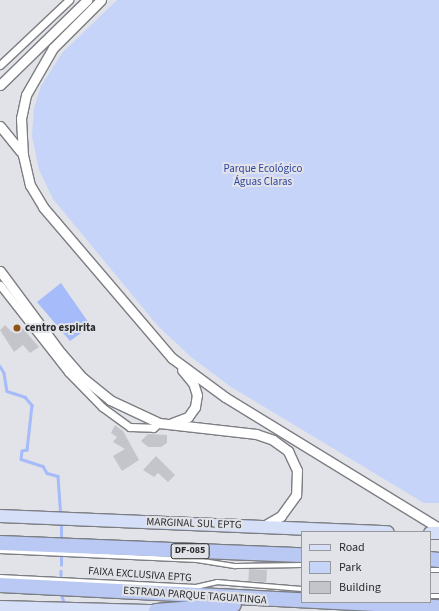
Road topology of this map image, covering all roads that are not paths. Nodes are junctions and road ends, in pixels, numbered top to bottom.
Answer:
1 (87, 0) edge
2 (101, 0) edge
3 (66, 1) edge
4 (0, 65) edge
5 (0, 85) edge
6 (0, 126) edge
7 (23, 155) junction
8 (0, 271) edge
9 (0, 285) edge
10 (172, 358) junction
11 (159, 423) junction
12 (0, 516) edge
13 (264, 526) junction
14 (439, 528) edge
15 (367, 531) edge
16 (0, 543) edge
17 (43, 549) junction
18 (0, 551) edge
19 (78, 551) junction
20 (301, 555) edge
21 (301, 565) edge
22 (0, 577) edge
23 (43, 583) junction
24 (73, 583) junction
25 (0, 585) edge
26 (301, 589) edge
27 (284, 602) junction
28 (301, 603) edge
29 (315, 603) edge
30 (0, 607) edge
31 (439, 607) edge
32 (18, 609) edge
33 (157, 611) edge

1 - 5 street
2 - 7 street
3 - 4 street
6 - 7 street
7 - 10 street
8 - 11 street
9 - 11 street
10 - 11 street
10 - 14 street
11 - 13 street
12 - 13 main road, MARGINAL SUL EPTG
13 - 15 main road, MARGINAL SUL EPTG
16 - 17 highway, DF-085
17 - 18 lane
17 - 19 highway, DF-085
19 - 20 highway, DF-085
19 - 21 lane, FAIXA EXCLUSIVA EPTG
22 - 23 lane
23 - 24 highway, ESTRADA PARQUE TAGUATINGA
23 - 25 highway, ESTRADA PARQUE TAGUATINGA
24 - 26 lane, FAIXA EXCLUSIVA EPTG
24 - 27 highway, ESTRADA PARQUE TAGUATINGA
27 - 28 highway, ESTRADA PARQUE TAGUATINGA
27 - 33 highway
29 - 31 highway, ESTRADA PARQUE TAGUATINGA
30 - 32 main road
32 - 33 main road

